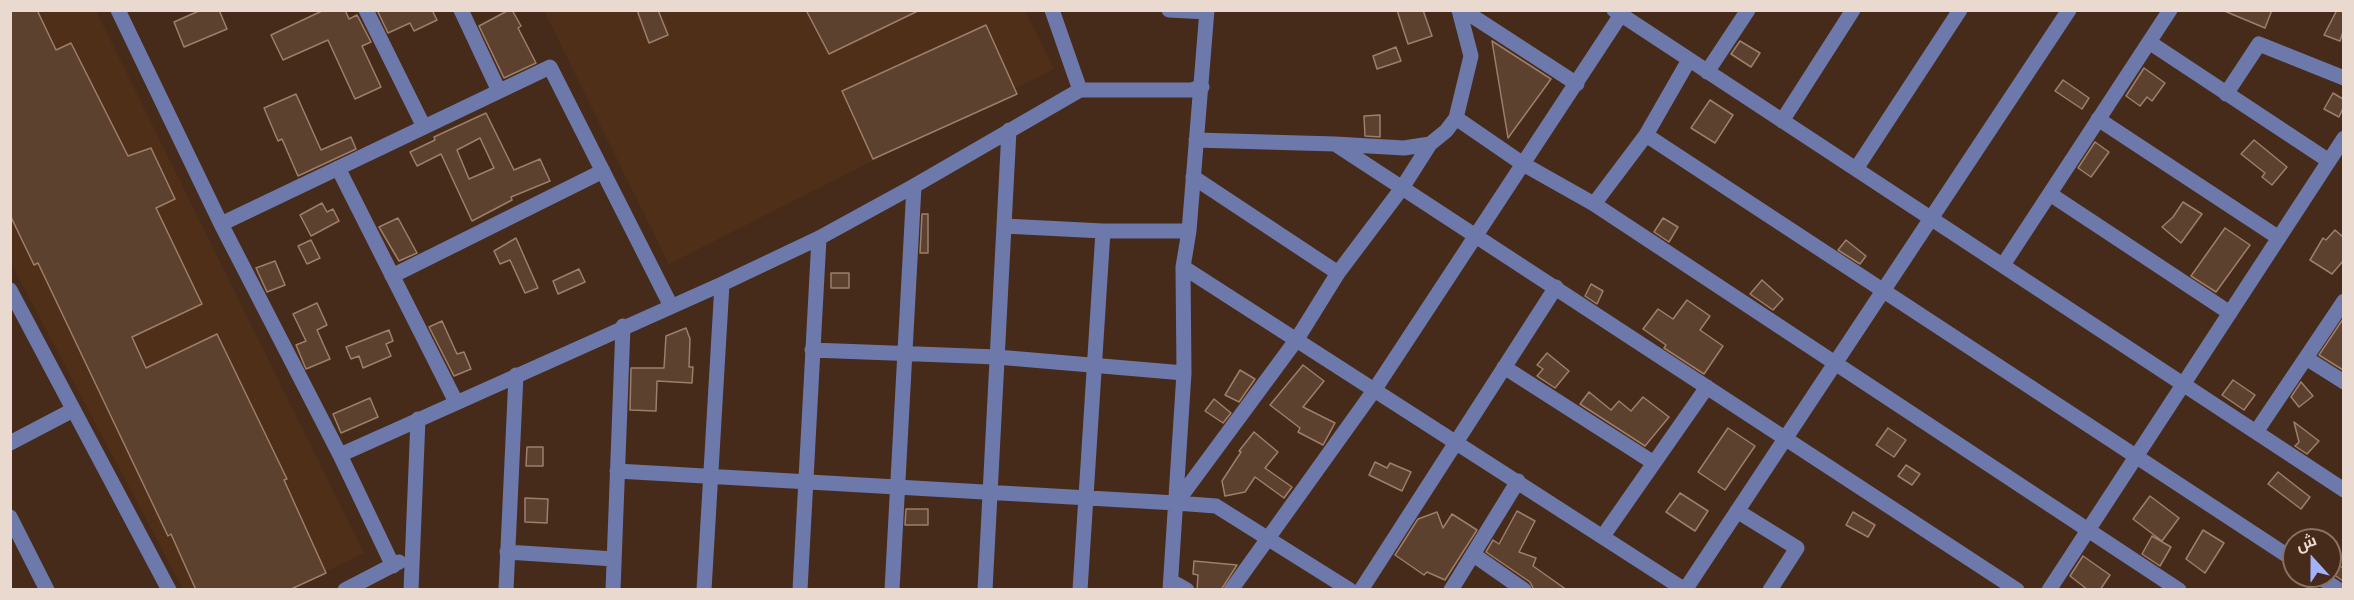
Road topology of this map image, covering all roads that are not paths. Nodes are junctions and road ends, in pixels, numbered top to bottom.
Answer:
1 (118, 10) edge
2 (366, 10) edge
3 (461, 10) edge
4 (1052, 10) edge
5 (1169, 10) edge
6 (1461, 10) edge
7 (1748, 10) edge
8 (1853, 10) edge
9 (1960, 10) edge
10 (2069, 10) edge
11 (2170, 10) edge
12 (1207, 11) edge
13 (1620, 12) edge
14 (2149, 42) junction
15 (1689, 60) junction
16 (1707, 72) junction
17 (2343, 78) edge
18 (1577, 84) junction
19 (1202, 87) junction
20 (1080, 90) junction
21 (500, 92) junction
22 (2226, 94) junction
23 (1456, 118) junction
24 (2098, 119) junction
25 (1782, 121) junction
26 (424, 127) junction
27 (1009, 130) junction
28 (1646, 135) junction
29 (2343, 138) edge
30 (1196, 140) junction
31 (1335, 144) junction
32 (1430, 144) junction
33 (2329, 161) junction
34 (1523, 164) junction
35 (338, 168) junction
36 (1856, 169) junction
37 (603, 171) junction
38 (1193, 177) junction
39 (914, 186) junction
40 (1402, 188) junction
41 (2050, 194) junction
42 (1594, 204) junction
43 (1931, 218) junction
44 (221, 224) junction
45 (1004, 226) junction
46 (1102, 231) junction
47 (1189, 231) junction
48 (1478, 236) junction
49 (819, 238) junction
50 (2278, 238) junction
51 (2003, 265) junction
52 (1183, 267) junction
53 (1338, 273) junction
54 (392, 276) junction
55 (722, 284) junction
56 (1556, 287) junction
57 (10, 290) edge
58 (1883, 291) junction
59 (2343, 301) edge
60 (671, 306) junction
61 (2230, 312) junction
62 (623, 326) junction
63 (1297, 339) junction
64 (812, 350) junction
65 (906, 353) junction
66 (997, 357) junction
67 (2306, 358) junction
68 (1836, 362) junction
69 (1094, 363) junction
70 (1504, 367) junction
71 (1184, 373) junction
72 (516, 375) junction
73 (2343, 382) edge
74 (2184, 383) junction
75 (1707, 387) junction
76 (1376, 389) junction
77 (456, 402) junction
78 (73, 410) junction
79 (418, 419) junction
80 (2256, 432) junction
81 (1786, 438) junction
82 (1456, 441) junction
83 (10, 443) edge
84 (340, 455) junction
85 (2137, 456) junction
86 (1654, 463) junction
87 (617, 471) junction
88 (712, 477) junction
89 (1518, 481) junction
90 (804, 482) junction
91 (899, 487) junction
92 (2343, 490) edge
93 (990, 493) junction
94 (1086, 498) junction
95 (1176, 503) junction
96 (1737, 511) junction
97 (10, 517) edge
98 (2088, 529) junction
99 (1603, 536) junction
100 (1268, 538) junction
101 (507, 552) junction
102 (2282, 552) edge
103 (412, 555) junction
104 (1474, 555) junction
105 (614, 559) junction
106 (393, 566) junction
107 (1170, 585) edge
108 (47, 590) edge
109 (169, 590) edge
110 (345, 590) edge
111 (411, 590) edge
112 (506, 590) edge
113 (613, 590) edge
114 (704, 590) edge
115 (800, 590) edge
116 (892, 590) edge
117 (985, 590) edge
118 (1080, 590) edge
119 (1187, 590) edge
120 (1231, 590) edge
121 (1350, 590) edge
122 (1361, 590) edge
123 (1451, 590) edge
124 (1524, 590) edge
125 (1770, 590) edge
126 (2017, 590) edge
127 (2049, 590) edge
128 (2179, 590) edge

1 - 44 street
2 - 26 street
3 - 21 street
4 - 20 street
5 - 12 street
6 - 18 street
6 - 23 street
7 - 16 street
8 - 25 street
9 - 36 street
10 - 43 street
11 - 14 street
12 - 19 street
13 - 15 street
13 - 18 street
14 - 22 street
14 - 24 street
15 - 16 street
15 - 28 street
16 - 25 street
17 - 22 street
18 - 34 street
19 - 20 street
19 - 30 street
20 - 27 street
21 - 26 street
21 - 37 street
22 - 33 street
23 - 32 street
23 - 34 street
24 - 41 street
24 - 50 street
25 - 36 street
26 - 35 street
27 - 39 street
27 - 45 street
28 - 42 street
28 - 58 street
29 - 33 street
30 - 31 street
30 - 38 street
31 - 32 street
31 - 40 street
32 - 40 street
33 - 50 street
34 - 42 street
34 - 48 street
35 - 44 street
35 - 54 street
36 - 43 street
37 - 54 street
37 - 60 street
38 - 47 street
38 - 53 street
39 - 49 street
39 - 65 street
40 - 48 street
40 - 53 street
41 - 51 street
41 - 61 street
42 - 68 street
43 - 51 street
43 - 58 street
44 - 84 street
45 - 46 street
45 - 66 street
46 - 47 street
46 - 69 street
47 - 52 street
48 - 56 street
48 - 76 street
49 - 55 street
49 - 64 street
50 - 61 street
51 - 74 street
52 - 63 street
52 - 71 street
53 - 63 street
54 - 77 street
55 - 60 street
55 - 88 street
56 - 70 street
56 - 75 street
57 - 78 street
58 - 68 street
58 - 85 street
59 - 67 street
60 - 62 street
61 - 74 street
62 - 72 street
62 - 87 street
63 - 76 street
63 - 95 street
64 - 65 street
64 - 90 street
65 - 66 street
65 - 91 street
66 - 69 street
66 - 93 street
67 - 73 street
67 - 80 street
68 - 81 street
68 - 98 street
69 - 71 street
69 - 94 street
70 - 82 street
70 - 86 street
71 - 95 street
72 - 77 street
72 - 101 street
74 - 80 street
74 - 85 street
75 - 81 street
75 - 86 street
76 - 82 street
76 - 100 street
77 - 79 street
78 - 83 street
78 - 109 street
79 - 84 street
79 - 103 street
80 - 92 street
81 - 96 street
81 - 126 street
82 - 89 street
82 - 122 street
84 - 106 street
85 - 98 street
85 - 102 street
86 - 99 street
87 - 88 street
87 - 105 street
88 - 90 street
88 - 114 street
89 - 99 street
89 - 104 street
90 - 91 street
90 - 115 street
91 - 93 street
91 - 116 street
93 - 94 street
93 - 117 street
94 - 95 street
94 - 118 street
95 - 100 street
95 - 107 street
96 - 99 street
96 - 125 street
97 - 108 street
98 - 127 street
98 - 128 street
100 - 120 street
100 - 121 street
101 - 105 street
101 - 112 street
103 - 106 street
103 - 111 street
104 - 123 street
104 - 124 street
105 - 113 street
106 - 110 street
107 - 119 street

